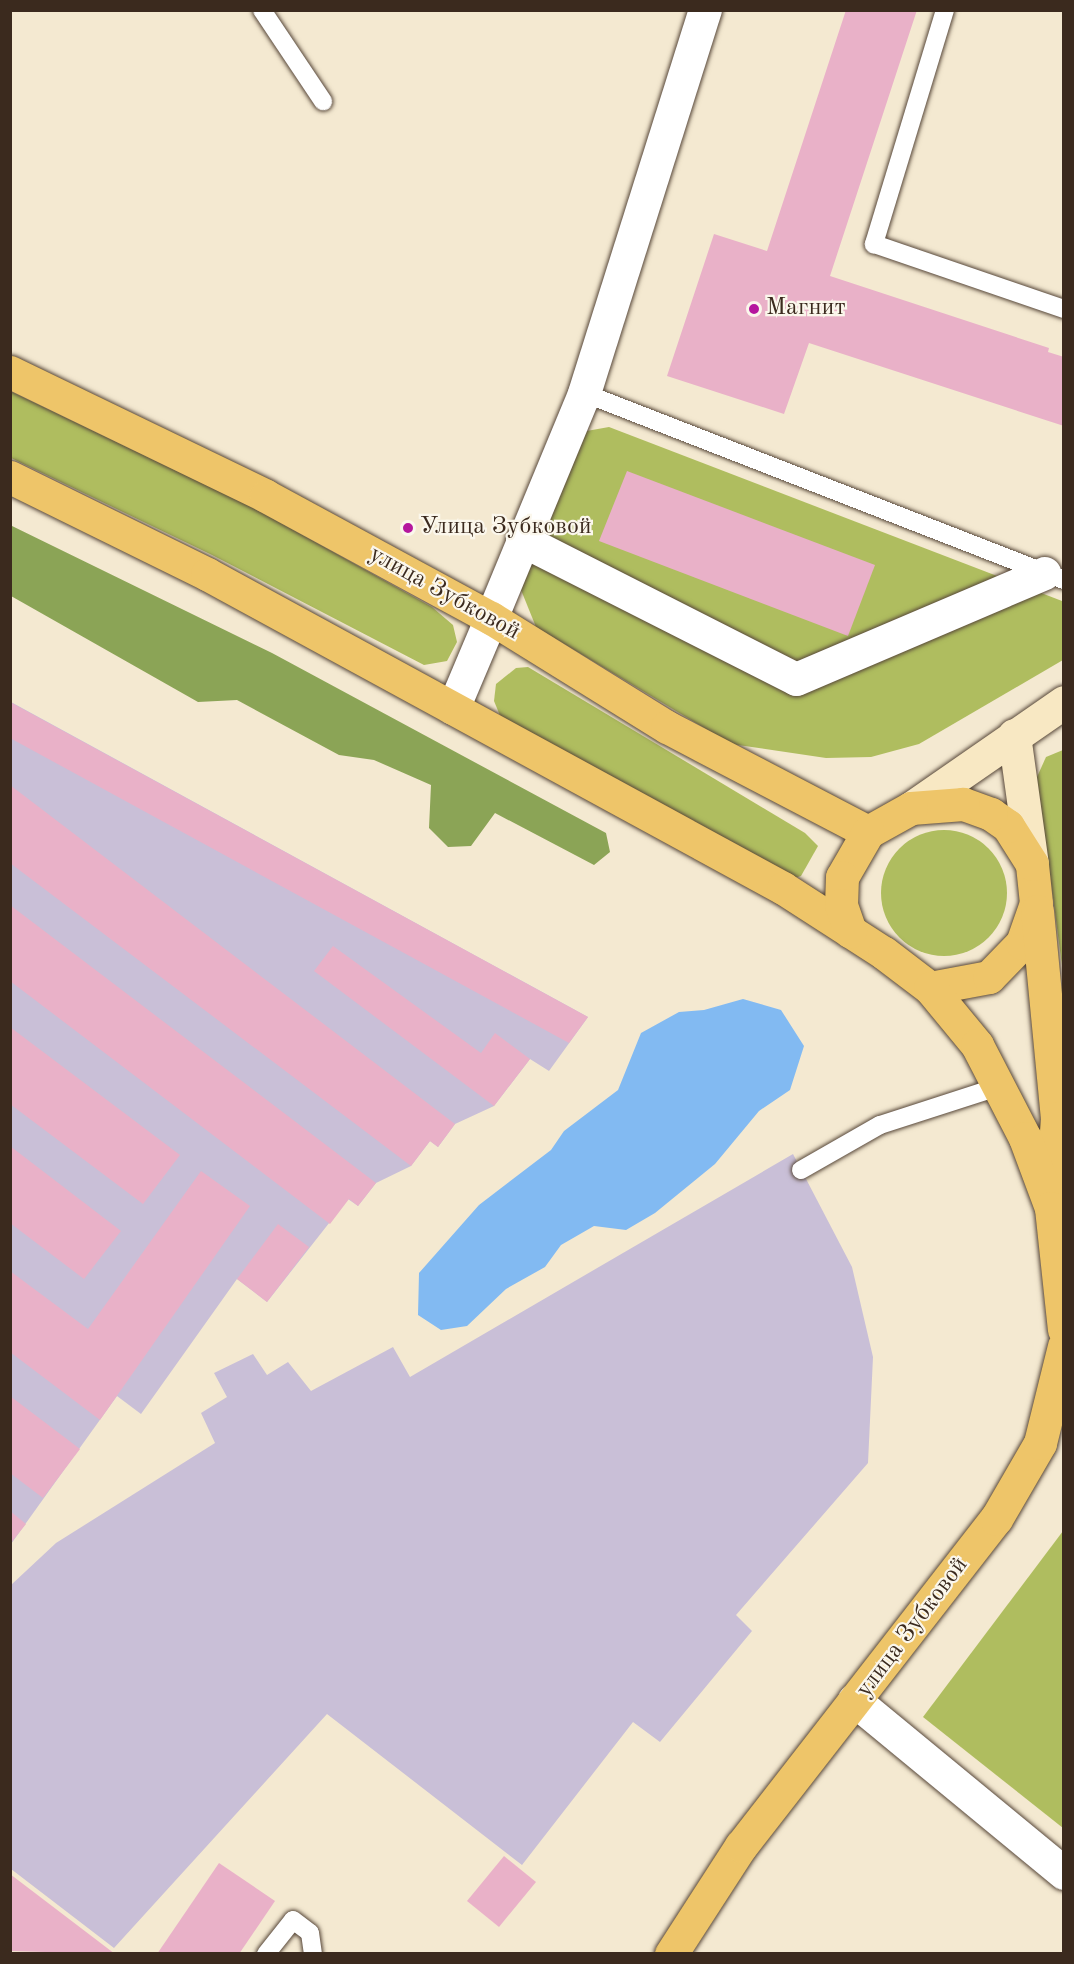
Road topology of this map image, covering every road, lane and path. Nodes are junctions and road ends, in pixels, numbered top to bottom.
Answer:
1 (262, 10) edge
2 (705, 10) edge
3 (945, 10) edge
4 (323, 101) dead end
5 (1064, 309) edge
6 (10, 372) edge
7 (584, 393) junction
8 (10, 477) edge
9 (522, 540) junction
10 (1054, 576) edge
11 (491, 618) junction
12 (1064, 702) edge
13 (453, 708) junction
14 (1014, 735) junction
15 (911, 808) junction
16 (868, 832) junction
17 (1032, 864) junction
18 (1036, 903) junction
19 (850, 931) junction
20 (930, 988) junction
21 (998, 1087) junction
22 (801, 1170) dead end
23 (1051, 1208) junction
24 (1064, 1329) edge
25 (1064, 1346) edge
26 (854, 1700) junction
27 (1064, 1873) edge
28 (266, 1953) edge
29 (312, 1953) edge
30 (671, 1953) edge

1 - 4 lane
2 - 7 street
3 - 5 lane
6 - 11 main road, улица Зубковой
7 - 9 street
7 - 10 lane
8 - 13 main road
9 - 10 street
9 - 11 street
11 - 13 street
11 - 16 main road, улица Зубковой
12 - 14 main road
13 - 19 main road
14 - 15 main road
14 - 17 main road
15 - 16 main road
15 - 17 main road
16 - 19 main road
17 - 18 main road
18 - 20 main road
18 - 23 main road
19 - 20 main road
20 - 21 main road
21 - 22 lane
21 - 23 main road
23 - 24 main road
25 - 26 main road, улица Зубковой
26 - 27 street, улица Зубковой
26 - 30 main road
28 - 29 lane

